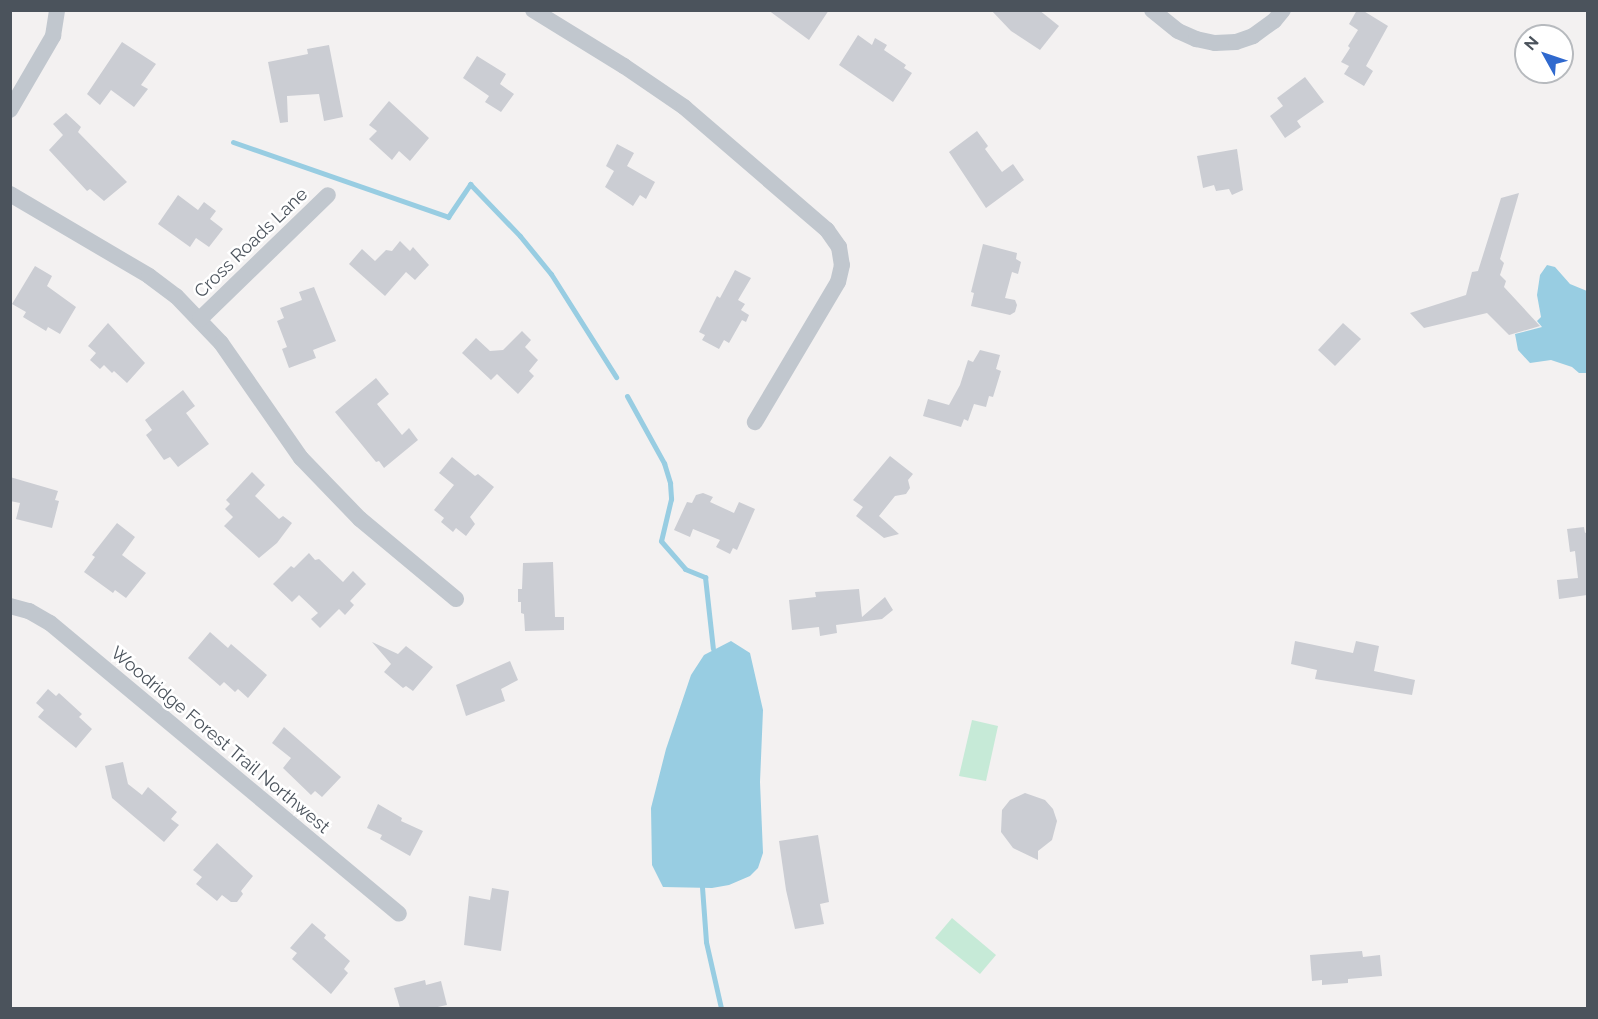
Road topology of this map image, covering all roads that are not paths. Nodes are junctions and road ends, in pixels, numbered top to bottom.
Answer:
1 (57, 10) edge
2 (533, 10) edge
3 (1152, 10) edge
4 (1282, 10) edge
5 (10, 110) edge
6 (10, 194) edge
7 (328, 195) dead end
8 (200, 319) junction
9 (755, 422) dead end
10 (456, 599) dead end
11 (10, 606) edge
12 (399, 914) dead end

1 - 5 street
2 - 9 street
3 - 4 street
6 - 8 street
7 - 8 street, Cross Roads Lane
8 - 10 street
11 - 12 street, Woodridge Forest Trail Northwest

